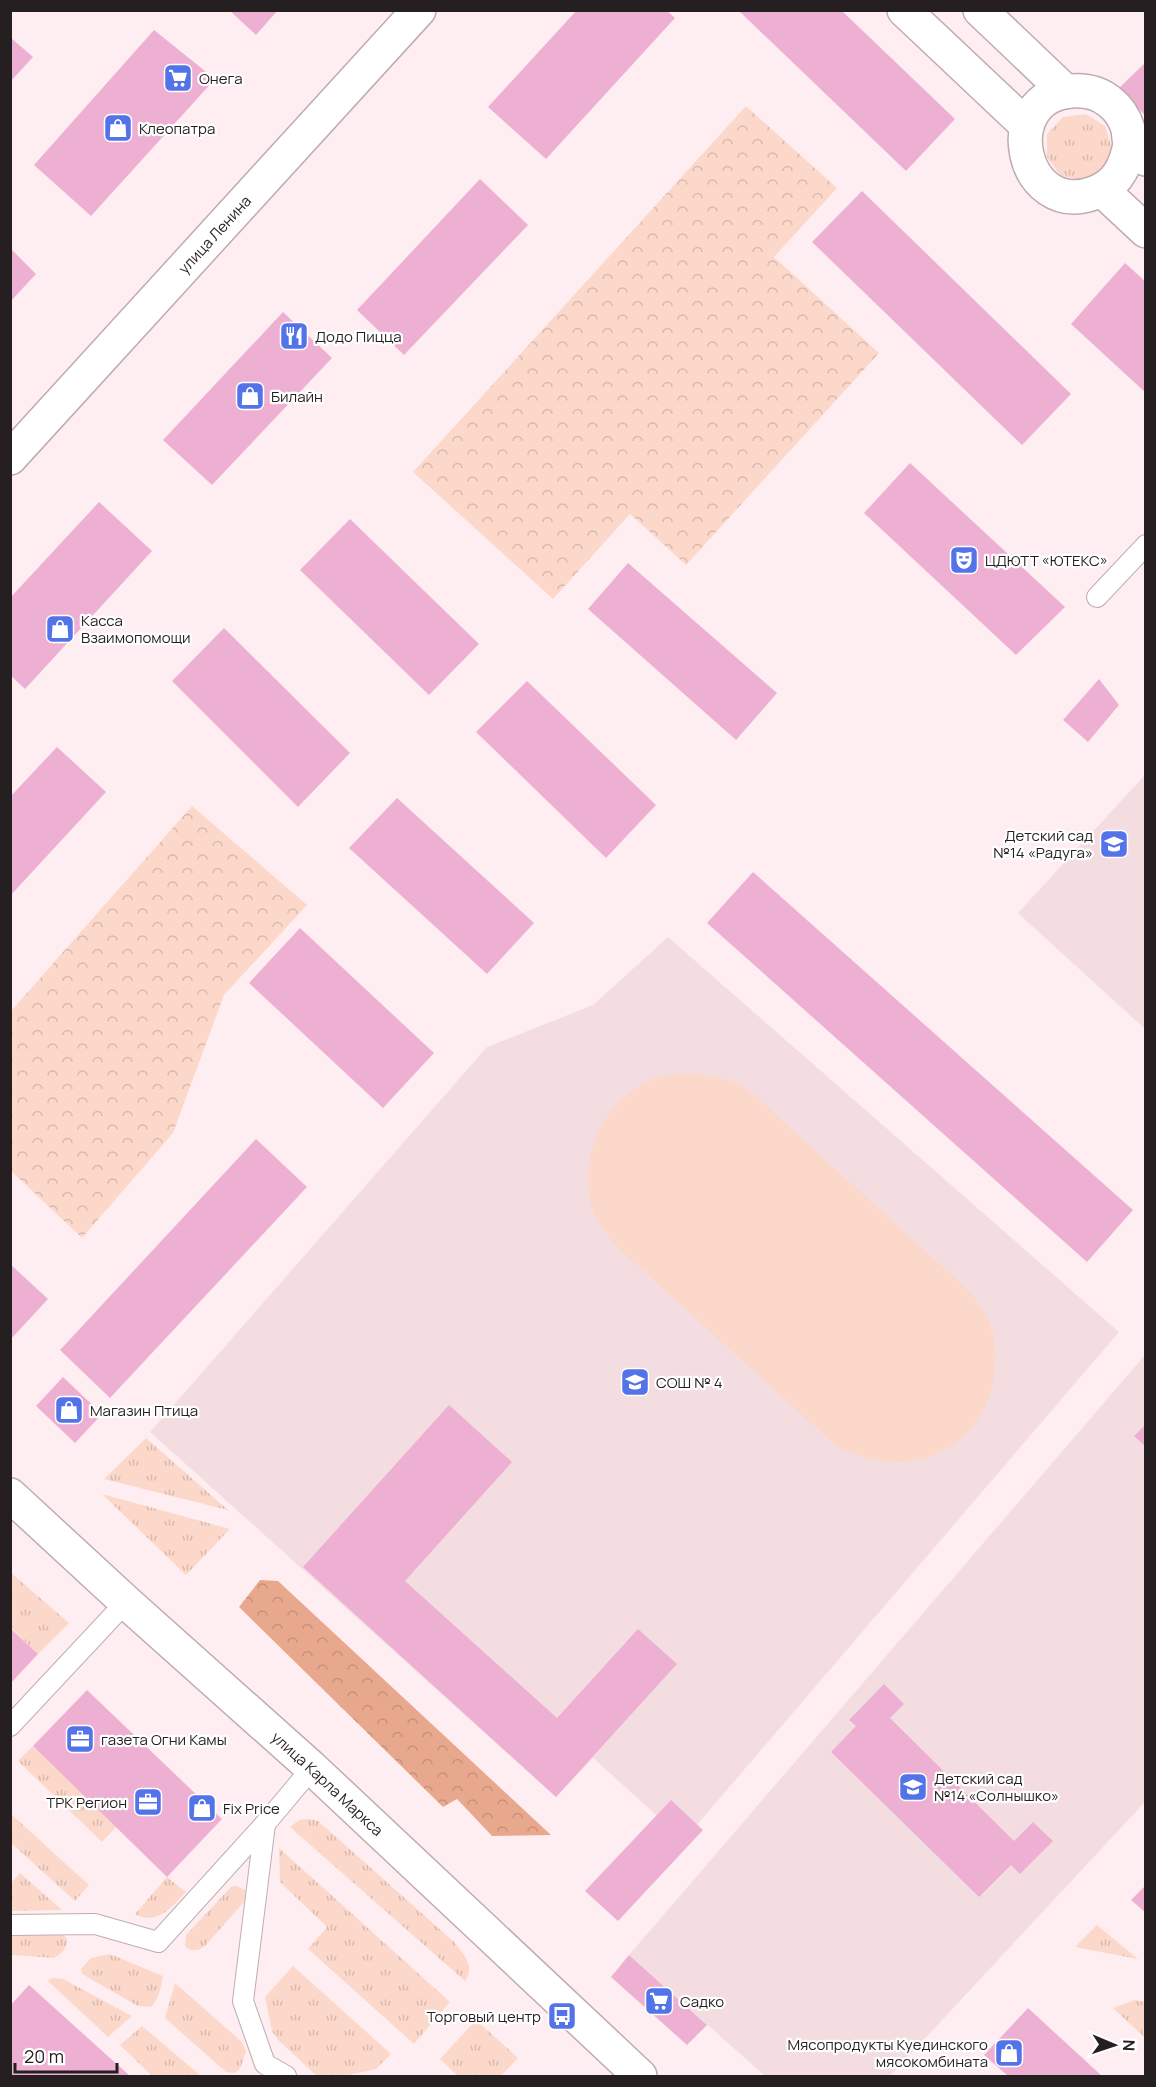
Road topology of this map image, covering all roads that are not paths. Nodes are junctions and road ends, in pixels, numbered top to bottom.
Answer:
1 (419, 10) edge
2 (904, 10) edge
3 (980, 10) edge
4 (1065, 91) junction
5 (1027, 126) junction
6 (1138, 151) edge
7 (1102, 190) junction
8 (1146, 231) edge
9 (10, 458) edge
10 (1146, 545) edge
11 (1097, 597) dead end
12 (10, 1495) edge
13 (126, 1602) junction
14 (10, 1726) edge
15 (312, 1768) junction
16 (264, 1824) junction
17 (10, 1925) edge
18 (259, 2070) edge
19 (286, 2076) edge
20 (640, 2076) edge

1 - 9 street, улица Ленина
2 - 5 street
3 - 4 street
4 - 5 street
4 - 6 street
5 - 7 street
6 - 7 street
7 - 8 street
10 - 11 lane
12 - 13 street, улица Карла Маркса
13 - 14 lane
13 - 15 street, улица Карла Маркса
15 - 16 lane
15 - 20 street, улица Карла Маркса
16 - 17 lane
16 - 18 lane
18 - 19 lane

